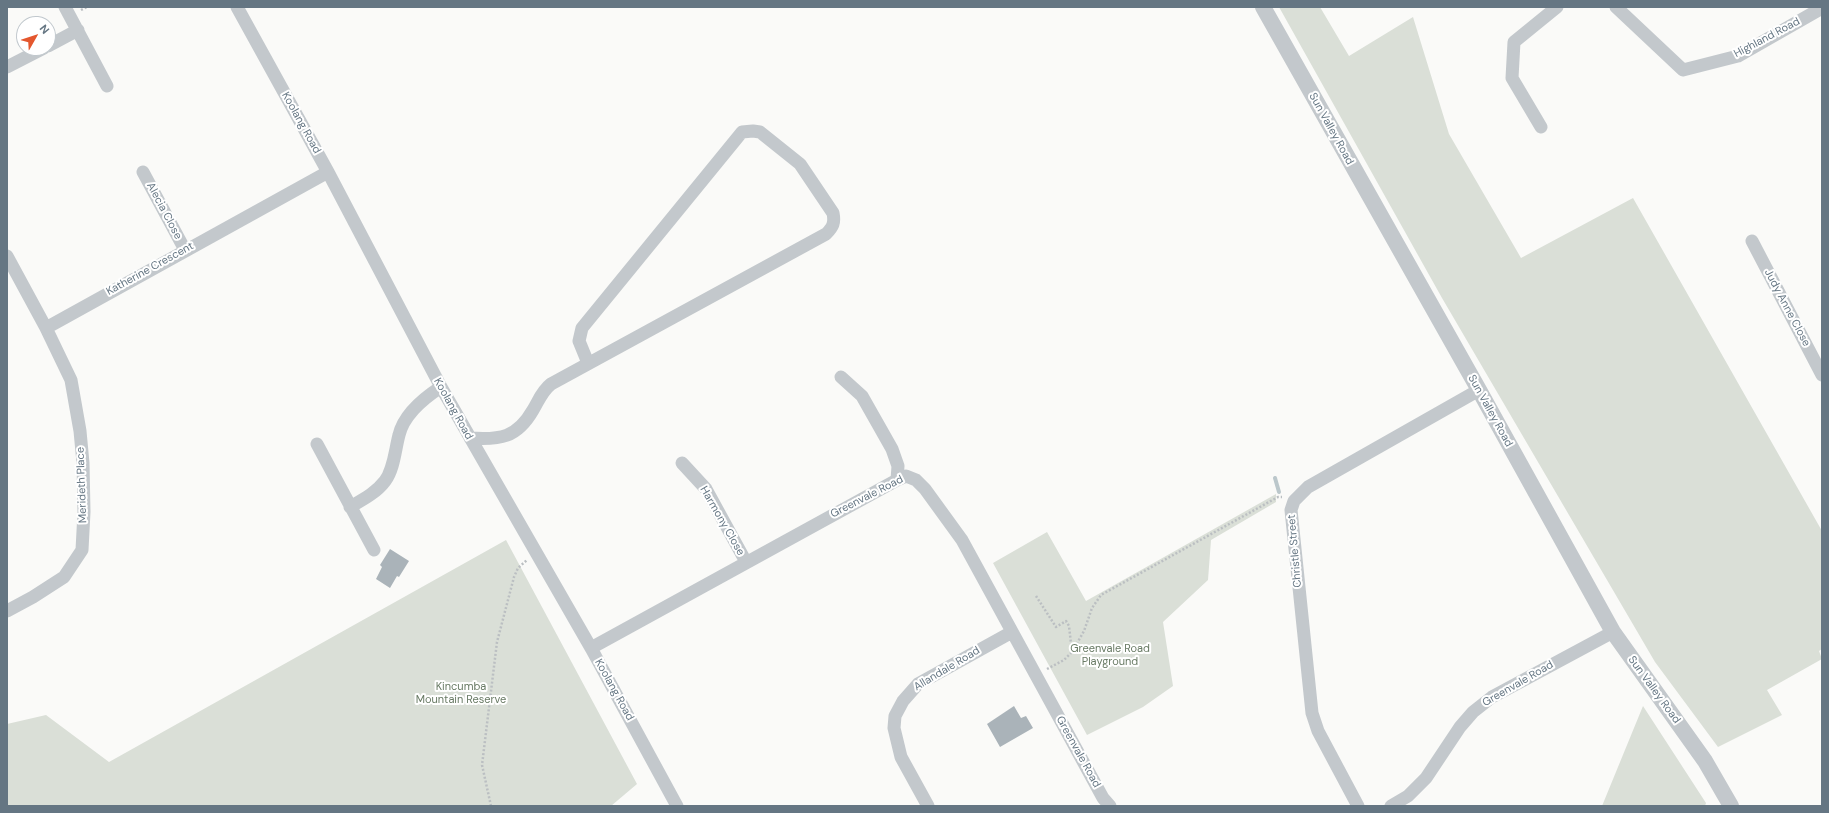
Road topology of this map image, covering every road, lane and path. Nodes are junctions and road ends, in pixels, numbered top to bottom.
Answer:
1 (65, 7) edge
2 (237, 7) edge
3 (1262, 7) edge
4 (1557, 7) edge
5 (1616, 7) edge
6 (1822, 8) edge
7 (78, 30) junction
8 (56, 42) edge
9 (28, 56) edge
10 (7, 67) edge
11 (108, 86) dead end
12 (1541, 127) dead end
13 (143, 172) dead end
14 (328, 172) junction
15 (1752, 241) dead end
16 (185, 250) junction
17 (7, 256) edge
18 (46, 328) junction
19 (588, 363) junction
20 (1822, 375) edge
21 (841, 377) dead end
22 (440, 387) junction
23 (1479, 390) junction
24 (470, 438) junction
25 (318, 444) dead end
26 (682, 463) dead end
27 (898, 480) junction
28 (1296, 498) junction
29 (350, 507) junction
30 (374, 550) dead end
31 (535, 552) junction
32 (746, 562) junction
33 (1036, 596) dead end
34 (7, 611) edge
35 (1012, 632) junction
36 (1613, 632) junction
37 (591, 648) junction
38 (1072, 652) junction
39 (1036, 676) junction
40 (491, 806) edge
41 (677, 806) edge
42 (928, 806) edge
43 (1110, 806) edge
44 (1358, 806) edge
45 (1391, 806) edge
46 (1731, 806) edge

1 - 7 street
2 - 14 street, Koolang Road
3 - 23 street, Sun Valley Road
4 - 12 street
5 - 6 street, Highland Road
7 - 8 street
7 - 11 street
9 - 10 street
13 - 16 street, Alecia Close
14 - 16 street, Katherine Crescent
14 - 22 street, Koolang Road
15 - 20 street, Judy Anne Close
16 - 18 street, Katherine Crescent
17 - 18 street
18 - 34 street, Merideth Place
19 - 19 street
19 - 24 street
21 - 27 street
22 - 24 street, Koolang Road
22 - 29 street
23 - 28 street, Christle Street
23 - 36 street, Sun Valley Road
24 - 31 street, Koolang Road
25 - 29 street
26 - 32 street, Harmony Close
27 - 32 street, Greenvale Road
27 - 35 street, Greenvale Road
28 - 38 path
28 - 44 street, Christle Street
29 - 30 street
31 - 37 street, Koolang Road
31 - 40 path
32 - 37 street, Greenvale Road
33 - 38 path
35 - 39 street, Greenvale Road
35 - 42 street, Allandale Road
36 - 45 street, Greenvale Road
36 - 46 street, Sun Valley Road
37 - 41 street, Koolang Road
38 - 39 path
39 - 43 street, Greenvale Road

